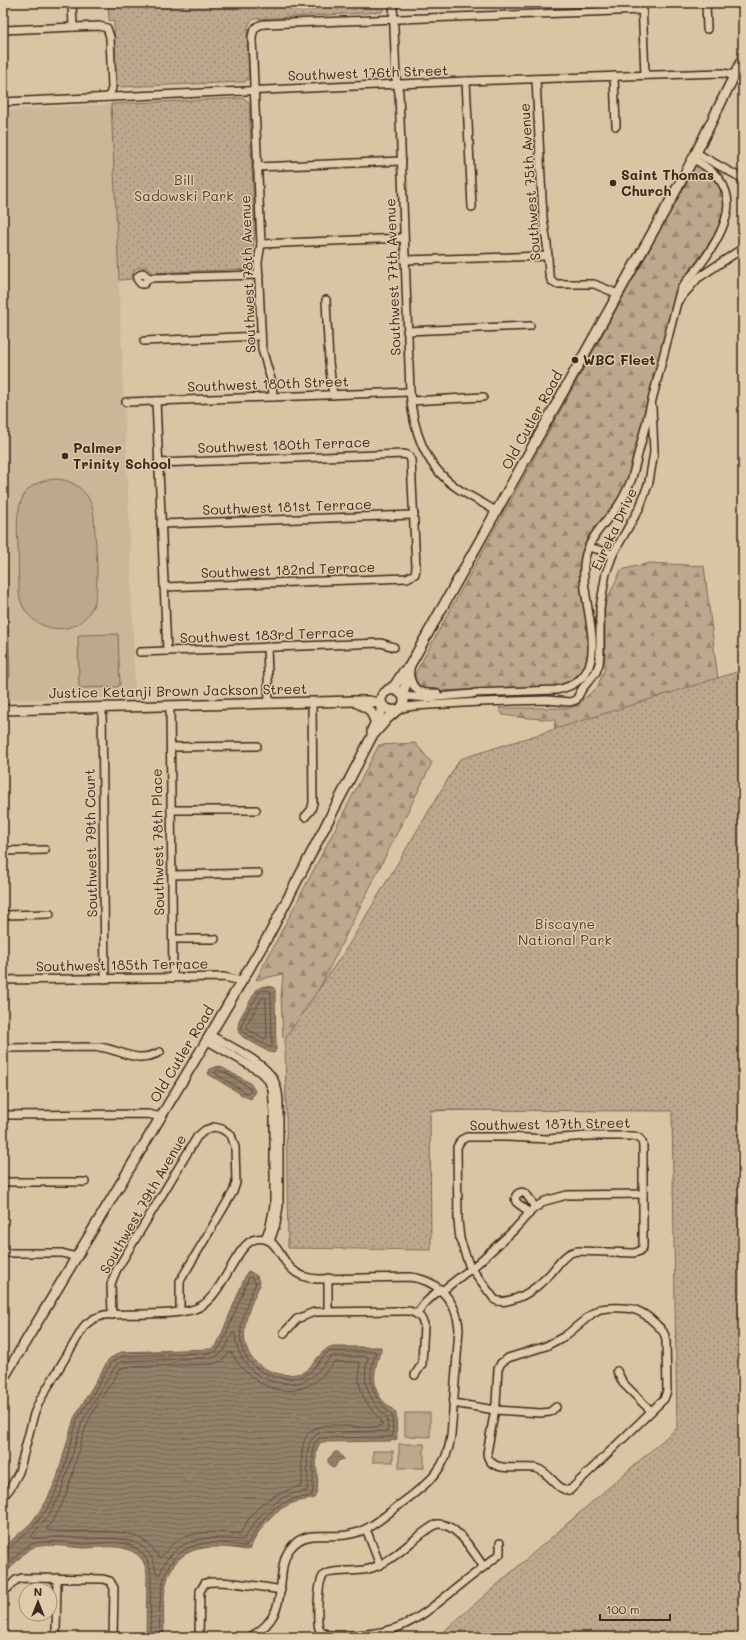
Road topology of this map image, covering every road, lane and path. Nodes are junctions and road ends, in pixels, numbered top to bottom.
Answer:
1 (72, 3) edge
2 (393, 3) edge
3 (706, 3) edge
4 (642, 6) edge
5 (394, 18) junction
6 (73, 27) junction
7 (707, 29) dead end
8 (3, 30) edge
9 (743, 58) edge
10 (645, 75) junction
11 (735, 75) junction
12 (614, 76) junction
13 (536, 79) junction
14 (466, 82) junction
15 (397, 84) junction
16 (254, 90) junction
17 (109, 97) junction
18 (3, 102) edge
19 (616, 126) dead end
20 (694, 157) junction
21 (402, 161) junction
22 (721, 166) junction
23 (257, 168) junction
24 (732, 172) junction
25 (717, 173) junction
26 (743, 178) edge
27 (725, 184) junction
28 (472, 207) dead end
29 (403, 238) junction
30 (261, 244) junction
31 (743, 248) edge
32 (548, 256) junction
33 (404, 260) junction
34 (692, 273) junction
35 (259, 275) junction
36 (149, 278) dead end
37 (698, 278) junction
38 (618, 294) junction
39 (326, 300) dead end
40 (678, 301) junction
41 (530, 326) dead end
42 (407, 331) junction
43 (261, 336) junction
44 (144, 341) dead end
45 (410, 392) junction
46 (333, 395) junction
47 (273, 397) junction
48 (483, 397) dead end
49 (156, 401) junction
50 (411, 401) junction
51 (126, 402) dead end
52 (652, 403) junction
53 (645, 430) junction
54 (653, 431) junction
55 (158, 463) junction
56 (497, 512) junction
57 (414, 515) junction
58 (161, 524) junction
59 (589, 547) junction
60 (613, 554) junction
61 (164, 587) junction
62 (587, 604) junction
63 (600, 604) junction
64 (590, 624) junction
65 (599, 624) junction
66 (267, 647) junction
67 (394, 647) dead end
68 (167, 651) junction
69 (140, 652) dead end
70 (591, 664) junction
71 (598, 666) junction
72 (409, 670) junction
73 (573, 685) junction
74 (387, 691) junction
75 (580, 692) junction
76 (475, 693) junction
77 (404, 696) junction
78 (354, 701) junction
79 (312, 702) junction
80 (269, 703) junction
81 (382, 704) junction
82 (170, 706) junction
83 (102, 708) junction
84 (399, 709) junction
85 (3, 710) edge
86 (376, 723) junction
87 (372, 736) junction
88 (257, 746) dead end
89 (171, 747) junction
90 (171, 810) junction
91 (256, 810) dead end
92 (305, 817) dead end
93 (45, 850) dead end
94 (3, 851) edge
95 (258, 874) dead end
96 (172, 875) junction
97 (50, 914) dead end
98 (3, 915) edge
99 (172, 939) junction
100 (215, 939) dead end
101 (173, 978) junction
102 (105, 979) junction
103 (3, 980) edge
104 (241, 981) junction
105 (208, 1037) junction
106 (3, 1048) edge
107 (160, 1052) dead end
108 (3, 1115) edge
109 (161, 1117) junction
110 (3, 1182) edge
111 (85, 1182) dead end
112 (643, 1194) junction
113 (535, 1208) junction
114 (528, 1214) junction
115 (268, 1240) junction
116 (3, 1253) edge
117 (76, 1257) junction
118 (471, 1268) junction
119 (328, 1278) junction
120 (441, 1290) junction
121 (328, 1311) junction
122 (180, 1312) junction
123 (417, 1314) junction
124 (112, 1315) junction
125 (284, 1333) dead end
126 (617, 1371) dead end
127 (415, 1375) dead end
128 (3, 1379) edge
129 (453, 1403) junction
130 (556, 1407) dead end
131 (495, 1410) junction
132 (651, 1412) junction
133 (3, 1497) edge
134 (366, 1529) junction
135 (500, 1543) dead end
136 (380, 1564) junction
137 (484, 1567) junction
138 (57, 1578) junction
139 (281, 1590) junction
140 (3, 1593) edge
141 (56, 1637) edge
142 (113, 1637) edge
143 (200, 1637) edge
144 (250, 1637) edge

1 - 6 street
2 - 5 street, Southwest 77th Avenue
3 - 7 street
4 - 5 street
4 - 10 street
5 - 15 street, Southwest 77th Avenue
5 - 16 street, Southwest 78th Avenue
6 - 8 street
6 - 17 street
9 - 11 main road, Old Cutler Road
10 - 11 street, Southwest 176th Street
10 - 12 street, Southwest 176th Street
11 - 20 main road, Old Cutler Road
12 - 13 street, Southwest 176th Street
12 - 19 street
13 - 14 street, Southwest 176th Street
13 - 32 street, Southwest 75th Avenue
14 - 15 street, Southwest 176th Street
14 - 28 street
15 - 16 street, Southwest 176th Street
15 - 21 street, Southwest 77th Avenue
16 - 17 street, Southwest 176th Street
16 - 23 street, Southwest 78th Avenue
17 - 18 street, Southwest 176th Street
20 - 22 street
20 - 25 street, Eureka Drive
20 - 38 main road, Old Cutler Road
21 - 23 street
21 - 29 street, Southwest 77th Avenue
22 - 24 street
22 - 25 street
23 - 30 street, Southwest 78th Avenue
24 - 26 street
24 - 27 street
25 - 27 street, Eureka Drive
27 - 34 street, Eureka Drive
29 - 30 street
29 - 33 street, Southwest 77th Avenue
30 - 35 street, Southwest 78th Avenue
31 - 37 street, Eureka Drive
32 - 33 street
32 - 38 street, Southwest 75th Avenue
33 - 42 street, Southwest 77th Avenue
34 - 37 street
34 - 40 street, Eureka Drive
35 - 36 street
35 - 43 street, Southwest 78th Avenue
37 - 40 street, Eureka Drive
38 - 56 main road, Old Cutler Road
39 - 46 street
40 - 52 street, Eureka Drive
41 - 42 street
42 - 45 street, Southwest 77th Avenue
43 - 44 street
43 - 47 street, Southwest 78th Avenue
45 - 46 street, Southwest 180th Street
45 - 50 street, Southwest 77th Avenue
46 - 47 street, Southwest 180th Street
47 - 49 street, Southwest 180th Street
48 - 50 street
49 - 51 street, Southwest 180th Street
49 - 55 street
50 - 56 street, Southwest 77th Avenue
52 - 53 street, Eureka Drive
52 - 54 street, Eureka Drive
53 - 54 street
53 - 59 street, Eureka Drive
54 - 60 street, Eureka Drive
55 - 57 street, Southwest 180th Terrace
55 - 58 street
56 - 72 main road, Old Cutler Road
57 - 58 street, Southwest 181st Terrace
57 - 61 street, Southwest 182nd Terrace
58 - 61 street
59 - 60 street
59 - 62 street, Eureka Drive
60 - 63 street, Eureka Drive
61 - 68 street
62 - 63 street
62 - 64 street, Eureka Drive
63 - 65 street, Eureka Drive
64 - 65 street
64 - 70 street, Eureka Drive
65 - 71 street, Eureka Drive
66 - 67 street, Southwest 183rd Terrace
66 - 68 street, Southwest 183rd Terrace
66 - 80 street
68 - 69 street, Southwest 183rd Terrace
70 - 71 street
70 - 73 street
71 - 75 street, Eureka Drive
72 - 74 main road, Old Cutler Road
72 - 76 street
72 - 77 main road, Old Cutler Road
73 - 75 street
73 - 76 street
74 - 77 main road
74 - 78 main road, Justice Ketanji Brown Jackson Street
74 - 81 main road
75 - 84 street, Eureka Drive
76 - 77 street
77 - 84 main road
78 - 79 main road, Justice Ketanji Brown Jackson Street
78 - 81 main road, Justice Ketanji Brown Jackson Street
78 - 86 main road
79 - 80 main road, Justice Ketanji Brown Jackson Street
79 - 92 street
80 - 82 main road, Justice Ketanji Brown Jackson Street
81 - 84 main road
81 - 86 main road, Old Cutler Road
82 - 83 main road, Justice Ketanji Brown Jackson Street
82 - 89 street, Southwest 78th Place
83 - 85 main road, Justice Ketanji Brown Jackson Street
83 - 102 street, Southwest 79th Court
84 - 87 main road, Old Cutler Road
86 - 87 main road, Old Cutler Road
87 - 104 main road, Old Cutler Road
88 - 89 street
89 - 90 street, Southwest 78th Place
90 - 91 street
90 - 96 street, Southwest 78th Place
93 - 94 street
95 - 96 street
96 - 99 street, Southwest 78th Place
97 - 98 street
99 - 100 street
99 - 101 street, Southwest 78th Place
101 - 102 street, Southwest 185th Terrace
101 - 104 street, Southwest 185th Terrace
102 - 103 street, Southwest 185th Terrace
104 - 105 main road, Old Cutler Road
105 - 109 main road, Old Cutler Road
105 - 115 street
106 - 107 street
108 - 109 street
109 - 117 main road, Old Cutler Road
110 - 111 street
112 - 113 street
112 - 118 street
112 - 118 street, Southwest 187th Street
113 - 114 street
113 - 114 street
114 - 118 street
115 - 119 street
115 - 122 street
116 - 117 street
117 - 128 main road, Old Cutler Road
118 - 120 street
119 - 120 street
119 - 121 street
120 - 123 street
120 - 129 street
121 - 123 street
121 - 125 street
122 - 124 street
122 - 124 street, Southwest 79th Avenue
123 - 127 street
124 - 133 street
126 - 132 street
129 - 131 street
129 - 134 street
130 - 131 street
131 - 132 street
131 - 132 street
134 - 136 street
134 - 139 street
135 - 137 street
136 - 137 street
136 - 137 street
138 - 140 street
138 - 141 street
138 - 142 street
139 - 143 street
139 - 144 street

